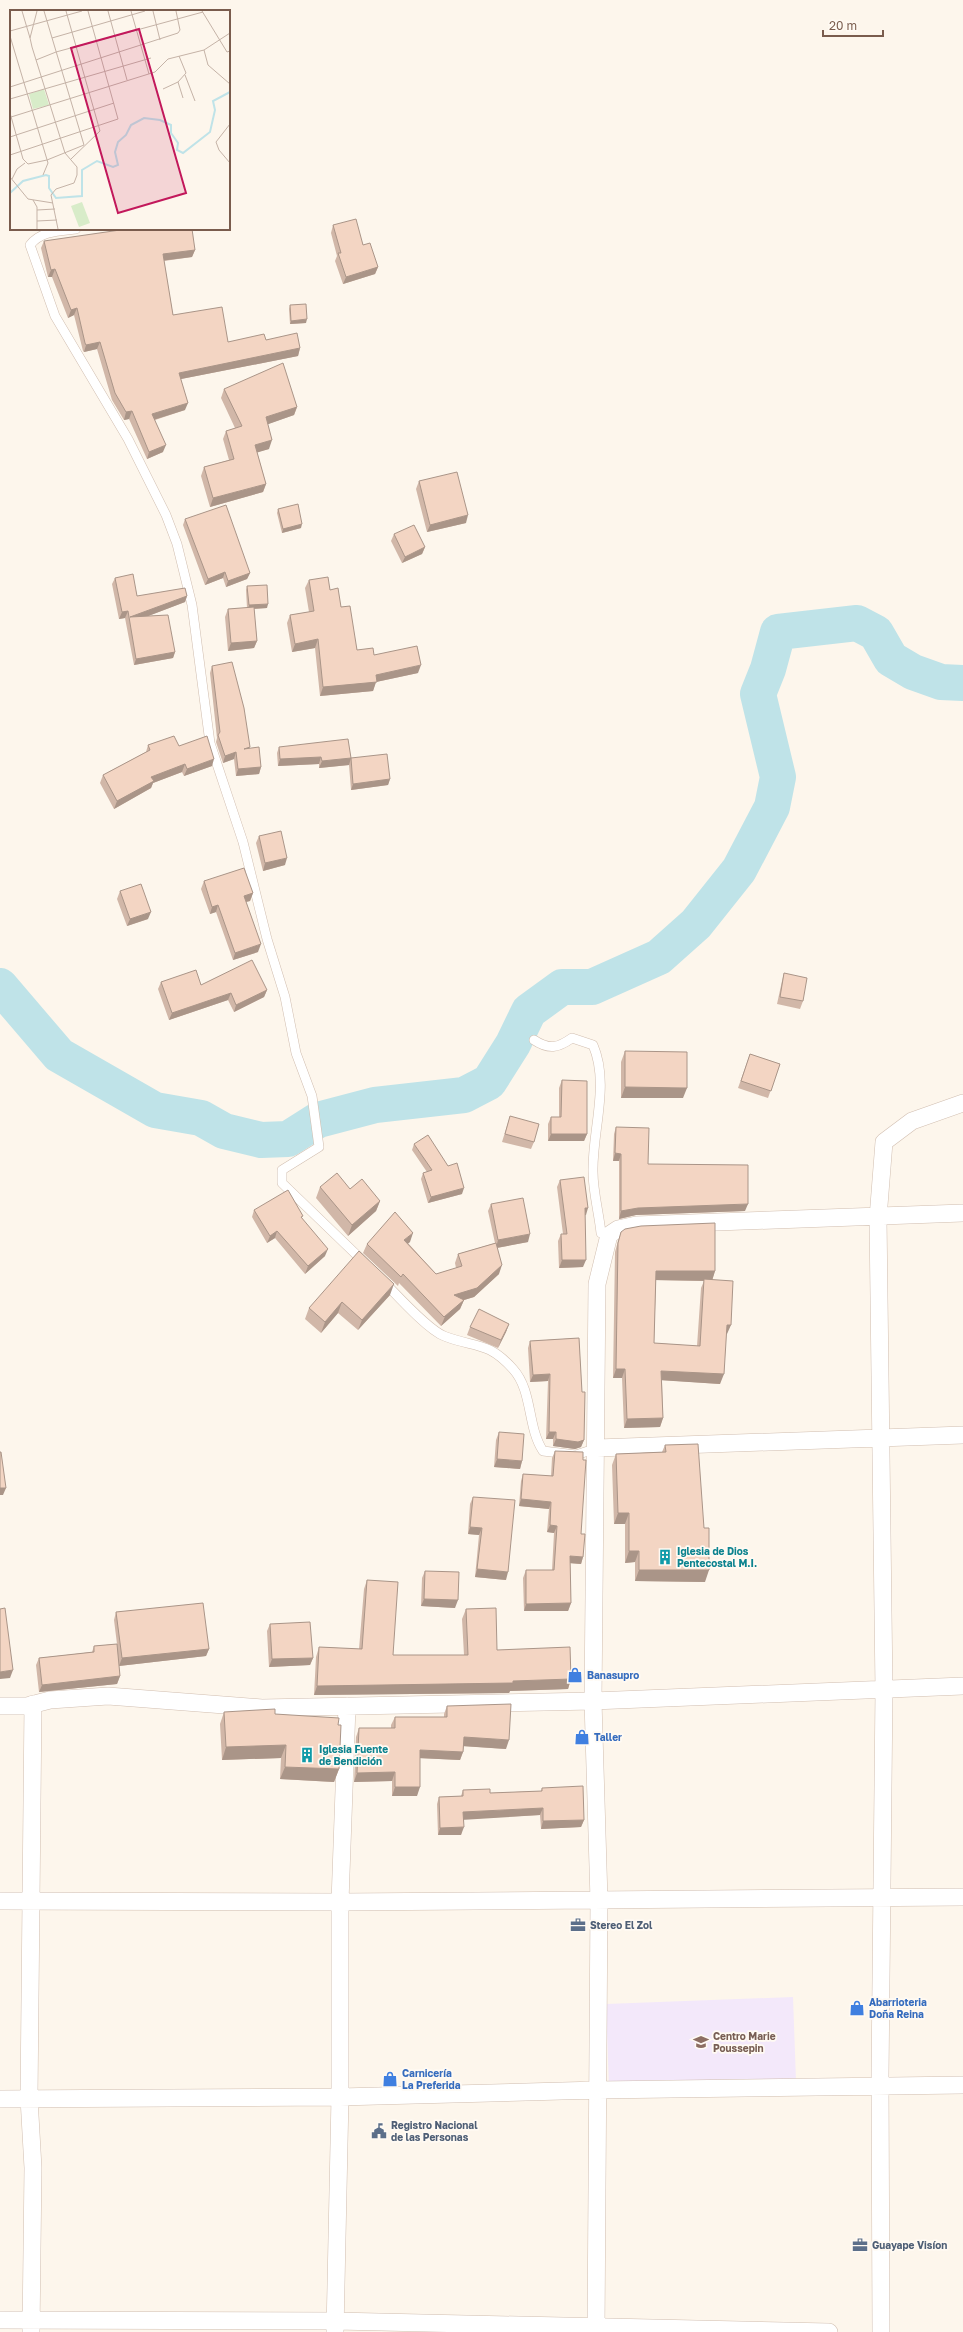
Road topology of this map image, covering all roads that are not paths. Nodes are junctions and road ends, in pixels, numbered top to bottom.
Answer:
1 (69, 230) edge
2 (534, 1040) dead end
3 (963, 1103) edge
4 (963, 1213) edge
5 (878, 1216) junction
6 (609, 1235) junction
7 (963, 1435) edge
8 (881, 1437) junction
9 (597, 1448) junction
10 (963, 1686) edge
11 (884, 1690) junction
12 (593, 1701) junction
13 (33, 1704) junction
14 (0, 1706) edge
15 (347, 1706) junction
16 (882, 1897) junction
17 (963, 1897) edge
18 (599, 1900) junction
19 (0, 1901) edge
20 (32, 1902) junction
21 (340, 1902) junction
22 (963, 2085) edge
23 (880, 2086) junction
24 (598, 2090) junction
25 (340, 2097) junction
26 (29, 2098) junction
27 (0, 2099) edge
28 (0, 2320) edge
29 (30, 2326) edge
30 (335, 2327) edge
31 (596, 2330) edge
32 (829, 2332) edge
33 (881, 2332) edge

1 - 9 lane
2 - 6 lane
3 - 5 street
4 - 5 street
5 - 6 street
5 - 8 street
6 - 9 street
7 - 8 street
8 - 9 street
8 - 11 street
9 - 12 street
10 - 11 street
11 - 12 street
11 - 16 street
12 - 15 street
12 - 18 street
13 - 14 street
13 - 15 street
13 - 20 street
15 - 21 street
16 - 17 street
16 - 18 street
16 - 23 street
18 - 21 street
18 - 24 street
19 - 20 street
20 - 21 street
20 - 26 street
21 - 25 street
22 - 23 street
23 - 24 street
23 - 33 street
24 - 25 street
24 - 31 street
25 - 26 street
25 - 30 street
26 - 27 street
26 - 29 street
28 - 29 street
29 - 30 street
30 - 31 street
31 - 32 street

